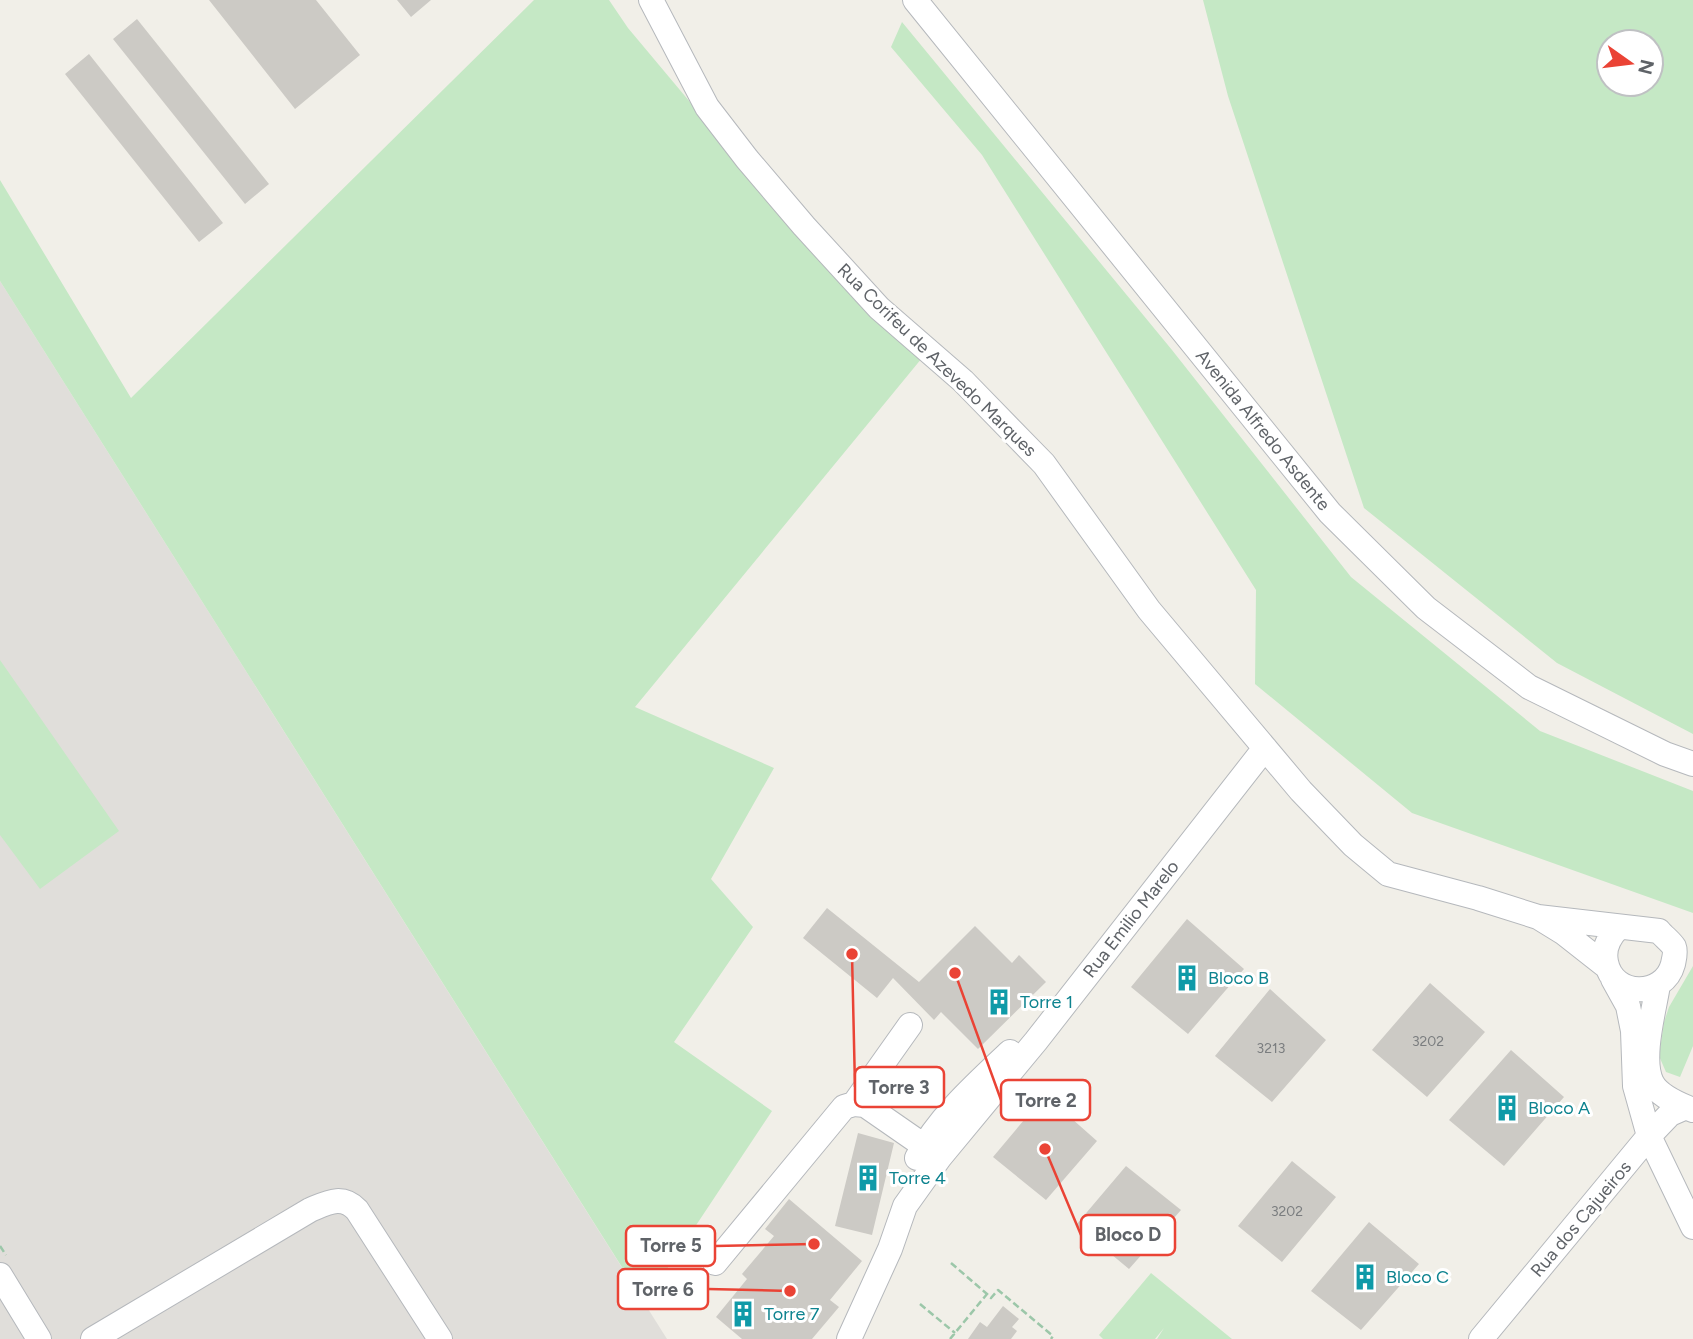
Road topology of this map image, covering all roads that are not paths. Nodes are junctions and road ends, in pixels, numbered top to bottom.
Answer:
1 (651, 0) edge
2 (915, 0) edge
3 (1265, 748) junction
4 (1693, 764) edge
5 (1538, 917) junction
6 (1618, 928) junction
7 (1659, 931) junction
8 (1693, 942) edge
9 (1608, 970) junction
10 (1658, 985) junction
11 (910, 1025) dead end
12 (854, 1104) junction
13 (1690, 1109) edge
14 (1649, 1136) junction
15 (932, 1151) junction
16 (1693, 1227) edge
17 (715, 1263) dead end
18 (0, 1275) edge
19 (39, 1339) edge
20 (93, 1339) edge
21 (440, 1339) edge
22 (849, 1339) edge
23 (1481, 1339) edge

1 - 3 street, Rua Corifeu de Azevedo Marques
2 - 4 street, Avenida Alfredo Asdente
3 - 5 street, Rua Corifeu de Azevedo Marques
3 - 15 street, Rua Emilio Marelo
5 - 6 street
5 - 9 street
6 - 7 street
6 - 9 street
7 - 8 street
7 - 10 street
9 - 10 street
9 - 14 street
10 - 13 street
11 - 12 street
12 - 15 street
12 - 17 street
13 - 14 street, Rua dos Cajueiros
14 - 16 street
14 - 23 street, Rua dos Cajueiros
15 - 22 street, Rua Emilio Marelo
18 - 19 street
20 - 21 street

